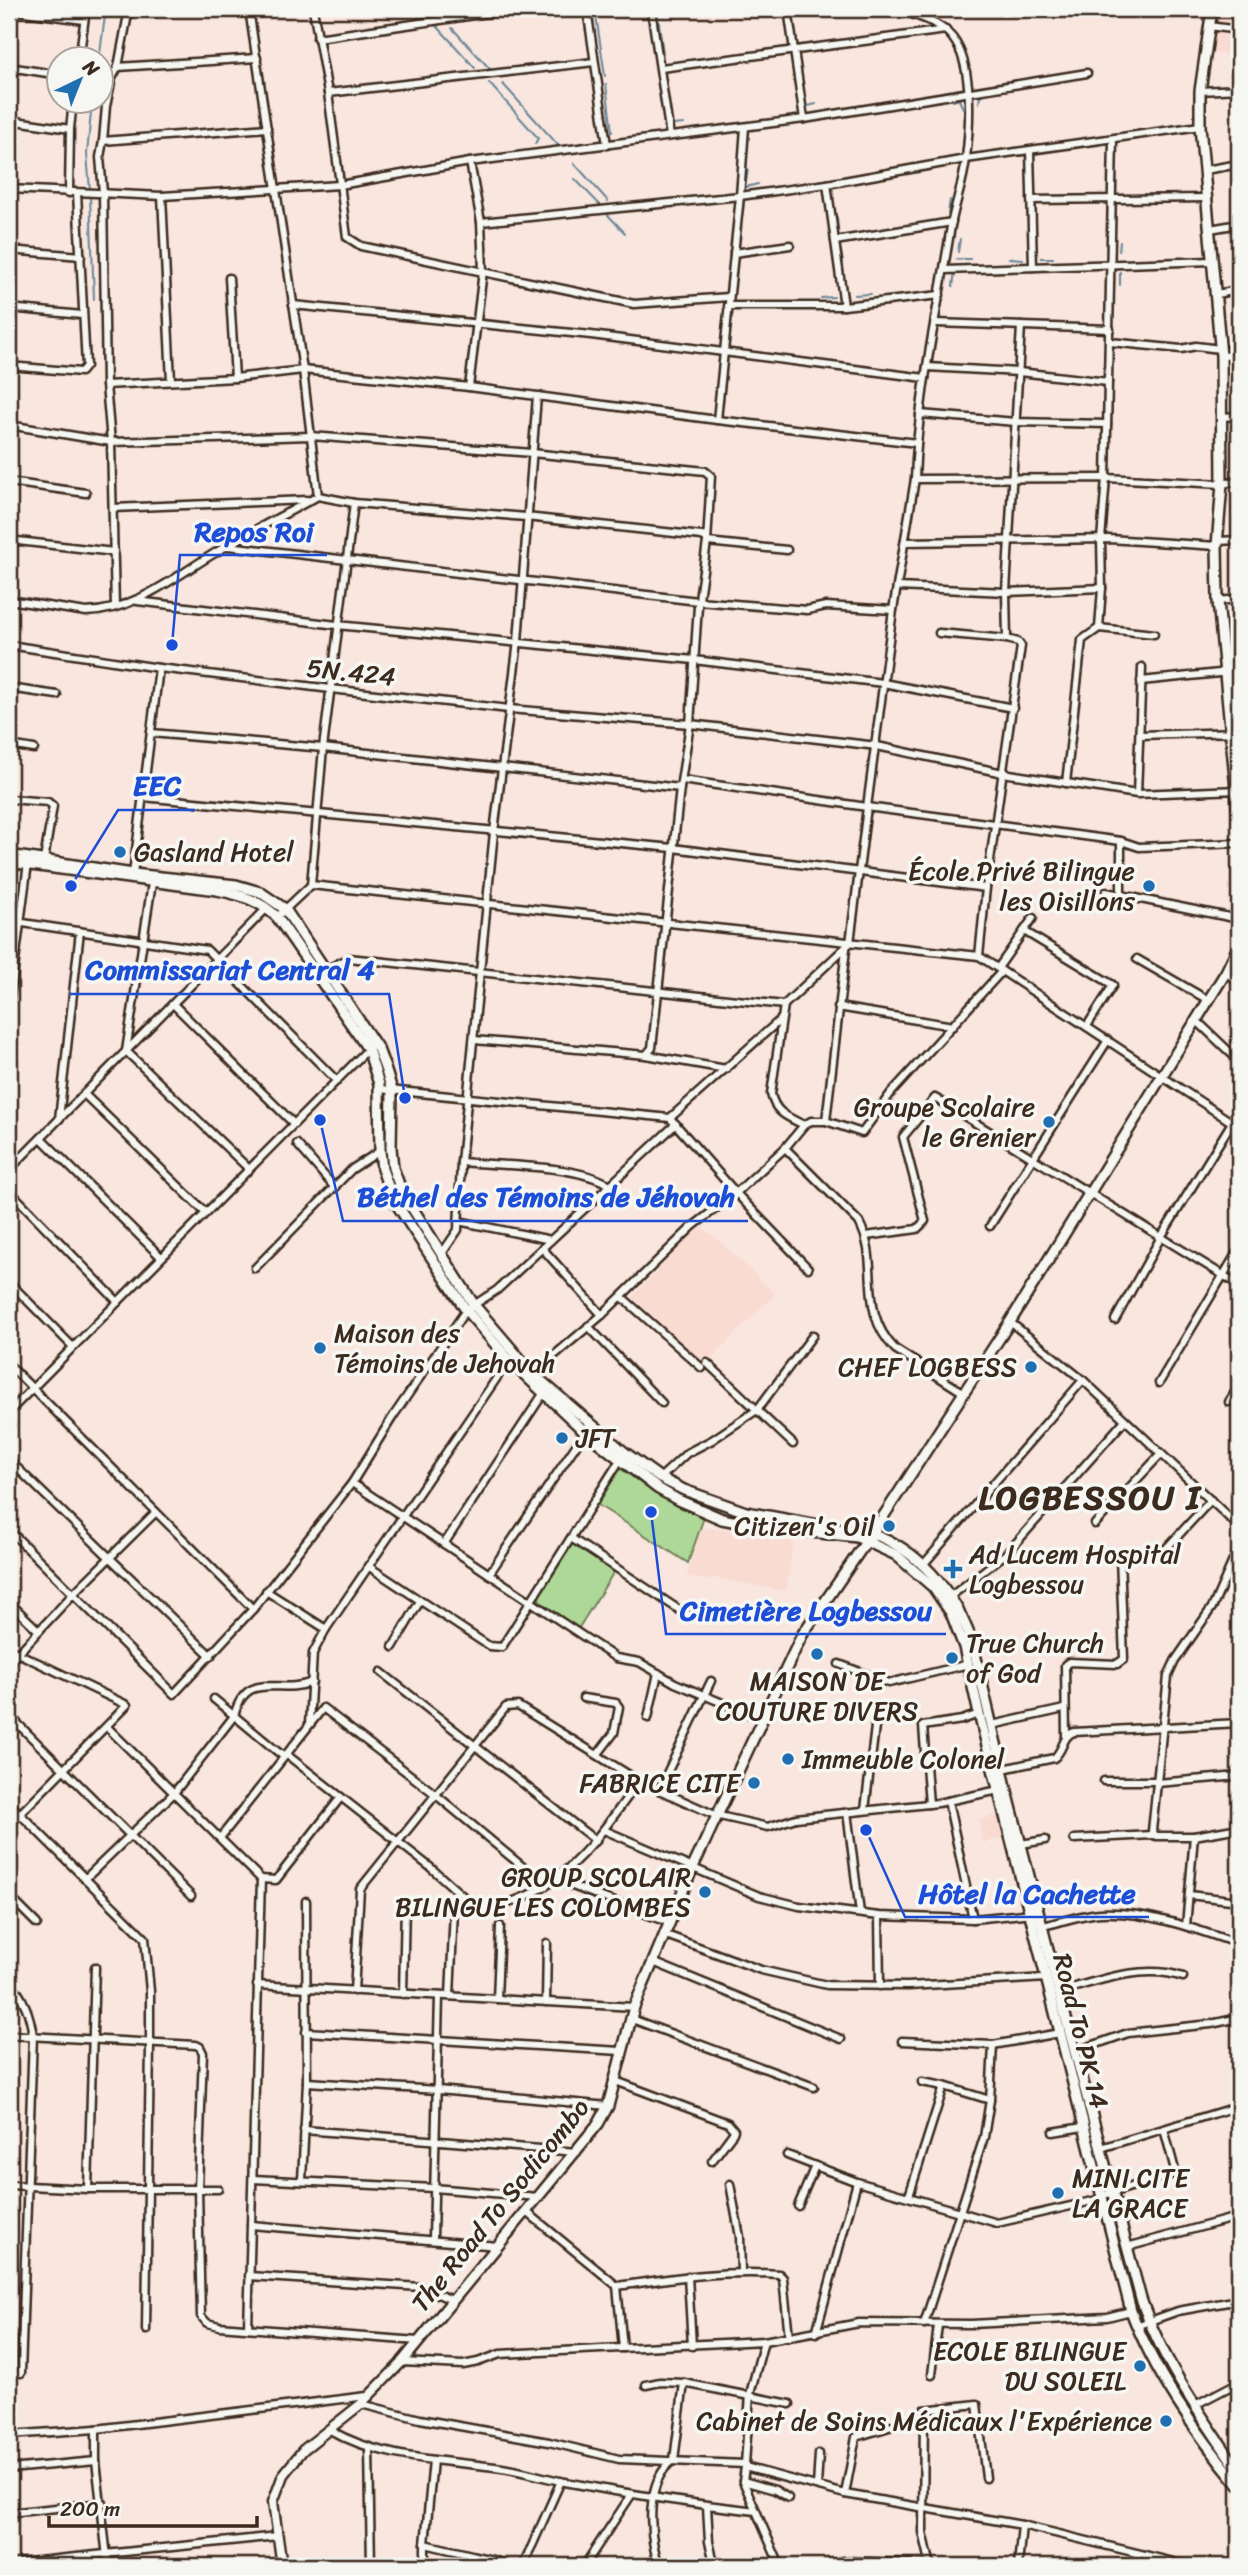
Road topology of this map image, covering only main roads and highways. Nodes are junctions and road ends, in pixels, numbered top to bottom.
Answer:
1 (1212, 9) edge
2 (1236, 733) edge
3 (1238, 790) edge
4 (1239, 820) edge
5 (9, 855) edge
6 (9, 862) edge
7 (28, 862) junction
8 (1239, 945) edge
9 (321, 973) junction
10 (470, 1307) junction
11 (530, 1376) junction
12 (869, 1537) junction
13 (887, 1544) junction
14 (1034, 1913) junction
15 (1070, 2054) junction
16 (402, 2362) road end
17 (1239, 2471) edge
18 (1239, 2485) edge

1 - 2 main road
2 - 3 main road
3 - 4 main road
5 - 7 main road
6 - 7 main road
7 - 9 main road
7 - 9 main road
8 - 12 main road, The Road To Sodicombo
9 - 10 main road
9 - 10 main road
10 - 11 main road
10 - 11 main road
11 - 12 main road
11 - 12 main road
12 - 13 main road
12 - 16 main road, The Road To Sodicombo
13 - 14 main road, Road To PK 14
13 - 14 main road, Road To PK 14
14 - 15 main road, Road To PK 14
14 - 15 main road, Road To PK 14
15 - 17 main road, Road To PK 14
15 - 18 main road, Road To PK 14

